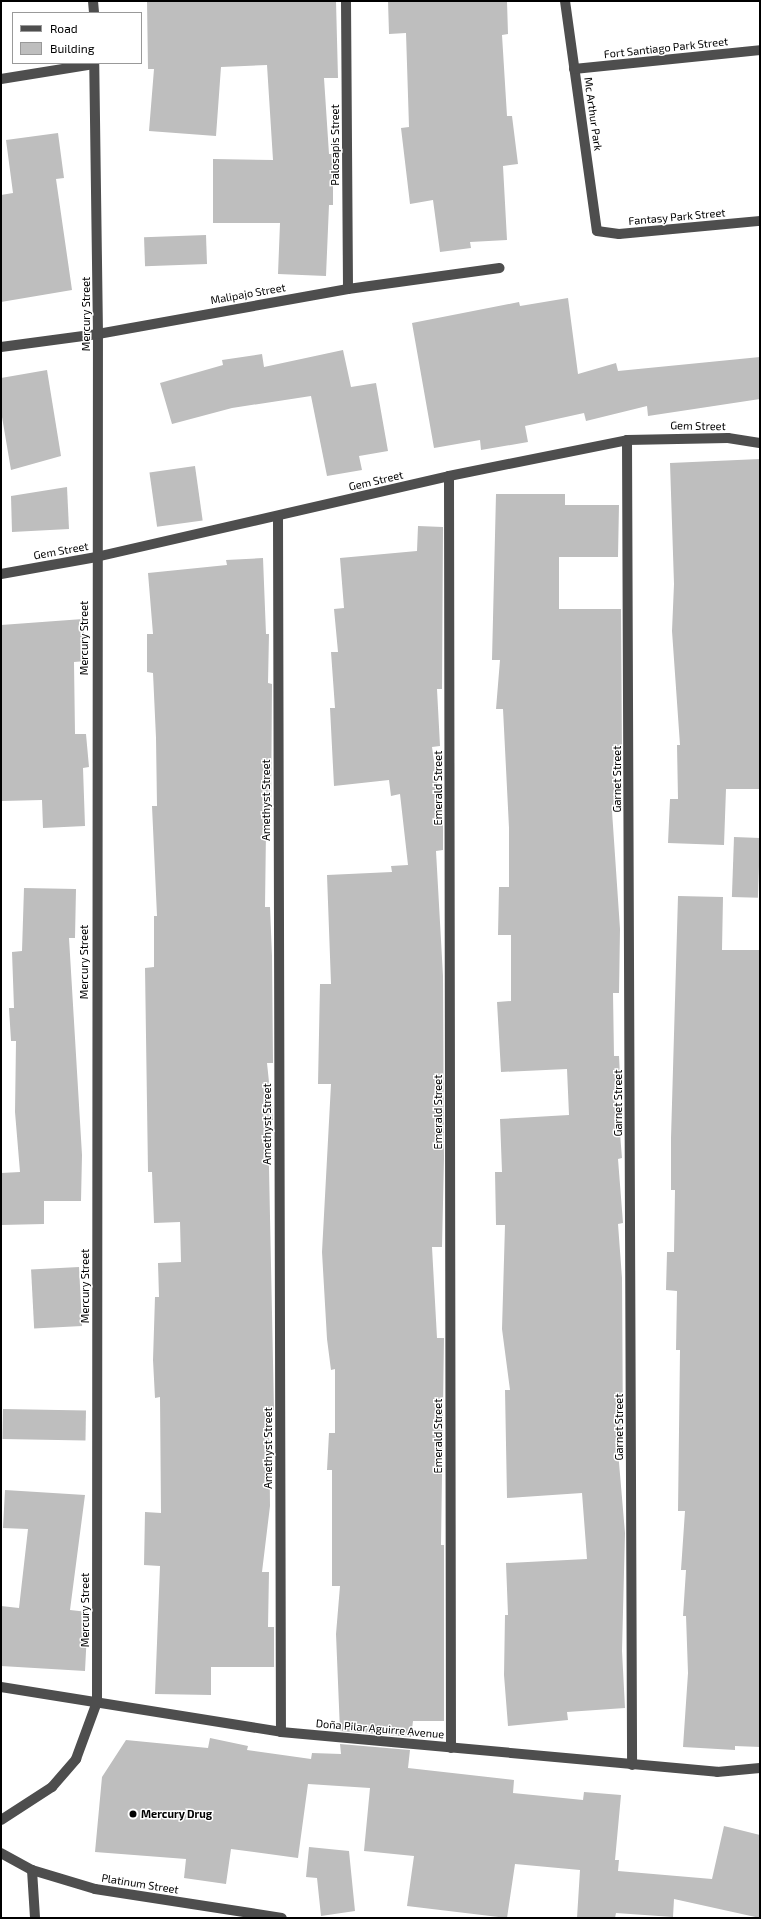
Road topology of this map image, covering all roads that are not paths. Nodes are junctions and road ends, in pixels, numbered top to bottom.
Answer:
1 (94, 1) edge
2 (346, 1) edge
3 (565, 1) edge
4 (94, 12) edge
5 (760, 50) edge
6 (88, 64) edge
7 (94, 64) edge
8 (574, 69) junction
9 (1, 79) edge
10 (760, 221) edge
11 (597, 231) joint
12 (500, 268) dead end
13 (348, 288) junction
14 (98, 334) junction
15 (1, 347) edge
16 (627, 440) junction
17 (760, 443) edge
18 (449, 476) junction
19 (278, 516) junction
20 (96, 557) junction
21 (1, 574) edge
22 (1, 1687) edge
23 (97, 1702) junction
24 (281, 1732) junction
25 (451, 1748) junction
26 (632, 1765) junction
27 (760, 1768) edge
28 (1, 1820) edge
29 (1, 1852) edge
30 (32, 1870) junction
31 (35, 1918) edge
32 (282, 1918) edge

1 - 4 street
2 - 13 street, Palosapis Street
3 - 8 street, Mc Arthur Park
5 - 8 street, Fort Santiago Park Street
6 - 9 street
7 - 14 street, Mercury Street
8 - 11 street, Mc Arthur Park
10 - 11 street, Fantasy Park Street
12 - 13 street, Malipajo Street
13 - 14 street, Malipajo Street
14 - 15 street, Malipajo Street
14 - 20 street, Mercury Street
16 - 17 street, Gem Street
16 - 18 street, Gem Street
16 - 26 street, Garnet Street
18 - 19 street, Gem Street
18 - 25 street, Emerald Street
19 - 20 street, Gem Street
19 - 24 street, Amethyst Street
20 - 21 street, Gem Street
20 - 23 street, Mercury Street
22 - 23 street, Doña Pilar Aguirre Avenue
23 - 24 street, Doña Pilar Aguirre Avenue
23 - 28 street, Mercury Street
24 - 25 street, Doña Pilar Aguirre Avenue
25 - 26 street, Doña Pilar Aguirre Avenue
26 - 27 street, Doña Pilar Aguirre Avenue
29 - 30 street, Platinum Street
30 - 31 street
30 - 32 street, Platinum Street

